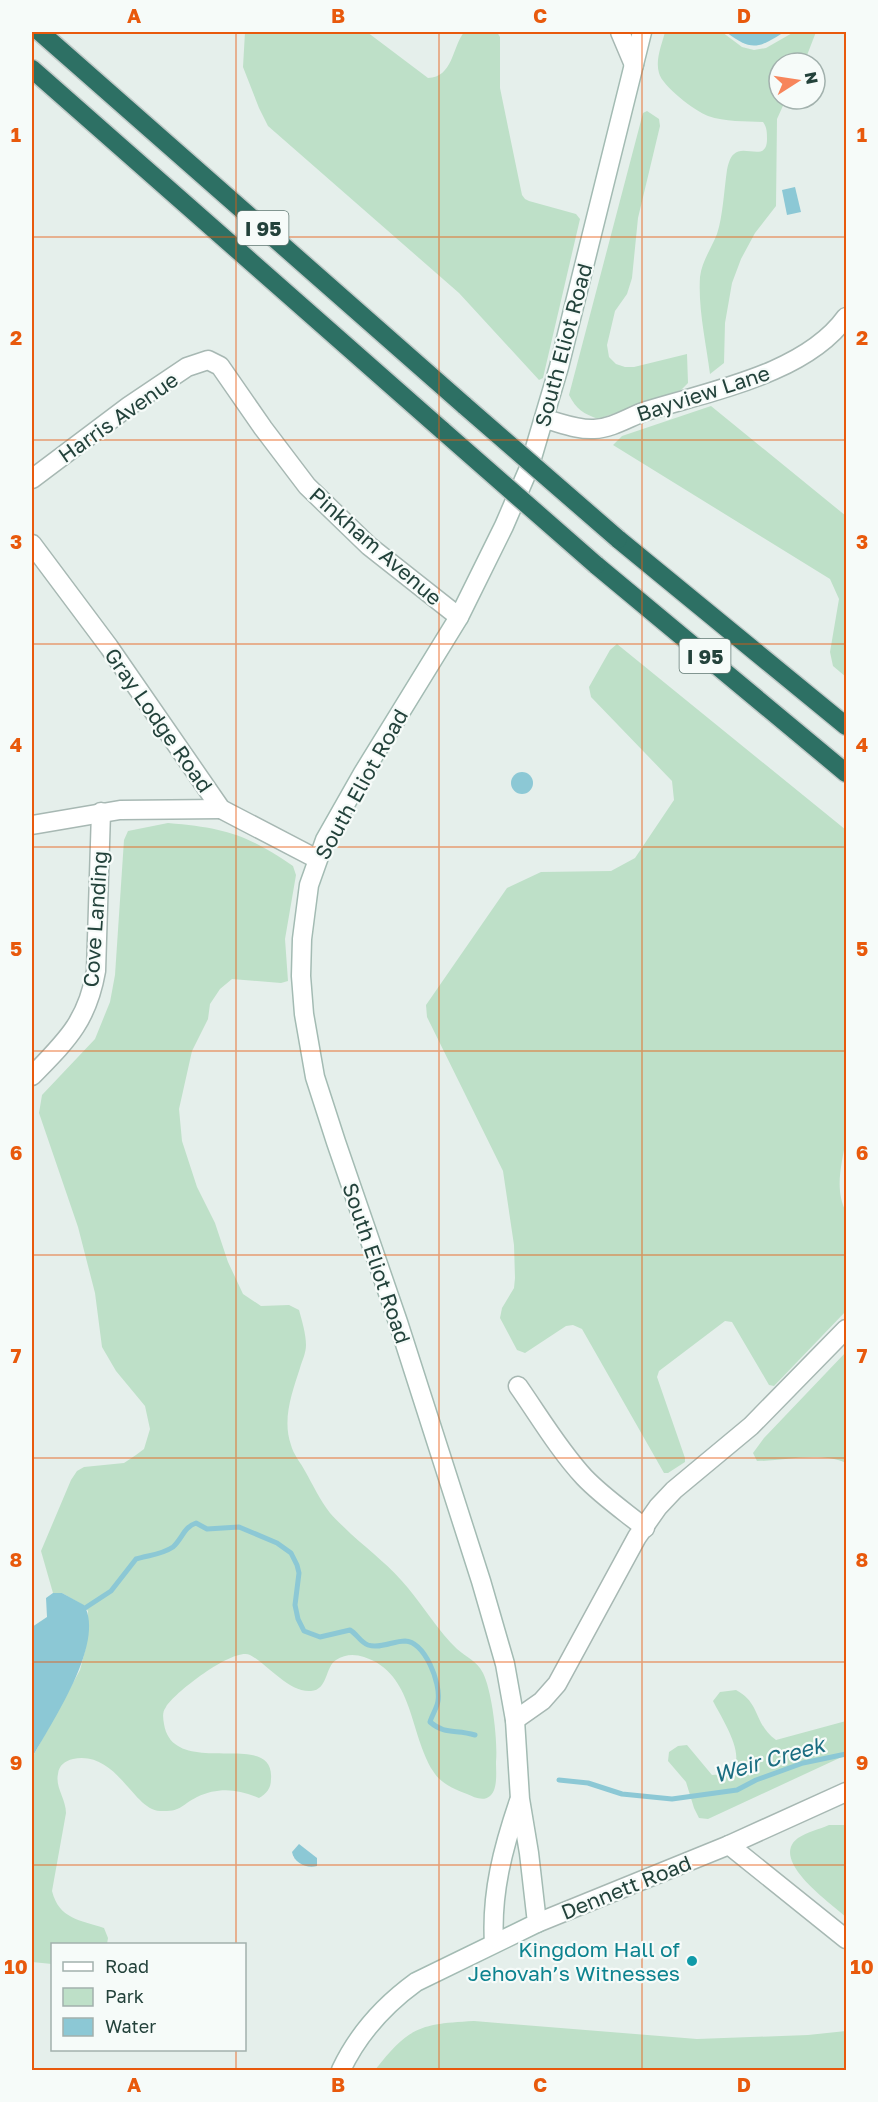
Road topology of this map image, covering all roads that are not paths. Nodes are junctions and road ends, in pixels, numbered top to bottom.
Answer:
1 (40, 32) edge
2 (620, 32) edge
3 (642, 32) edge
4 (634, 66) junction
5 (32, 69) edge
6 (846, 317) edge
7 (208, 360) joint
8 (545, 419) junction
9 (32, 479) edge
10 (32, 544) edge
11 (459, 617) junction
12 (842, 722) edge
13 (846, 773) edge
14 (220, 809) junction
15 (101, 812) junction
16 (32, 825) edge
17 (317, 859) junction
18 (32, 1076) edge
19 (846, 1329) edge
20 (518, 1386) dead end
21 (645, 1528) junction
22 (515, 1720) junction
23 (846, 1792) edge
24 (520, 1799) junction
25 (729, 1845) junction
26 (537, 1923) junction
27 (846, 1939) edge
28 (494, 1943) junction
29 (341, 2070) edge

1 - 12 highway, I 95, bridge
2 - 4 street
3 - 4 street, South Eliot Road
4 - 8 street, South Eliot Road
5 - 13 highway, I 95, bridge
6 - 8 street, Bayview Lane
7 - 9 street, Harris Avenue
7 - 11 street, Pinkham Avenue
8 - 11 street, South Eliot Road
10 - 14 street, Gray Lodge Road
11 - 17 street, South Eliot Road
14 - 15 street
14 - 17 street, Gray Lodge Road
15 - 16 street
15 - 18 street, Cove Landing
17 - 22 street, South Eliot Road
19 - 21 street
20 - 21 street
21 - 22 street
22 - 24 street, South Eliot Road
23 - 25 street, Dennett Road
24 - 26 street, South Eliot Road
24 - 28 street
25 - 26 street, Dennett Road
25 - 27 street
26 - 28 street, Dennett Road
28 - 29 street, Dennett Road

